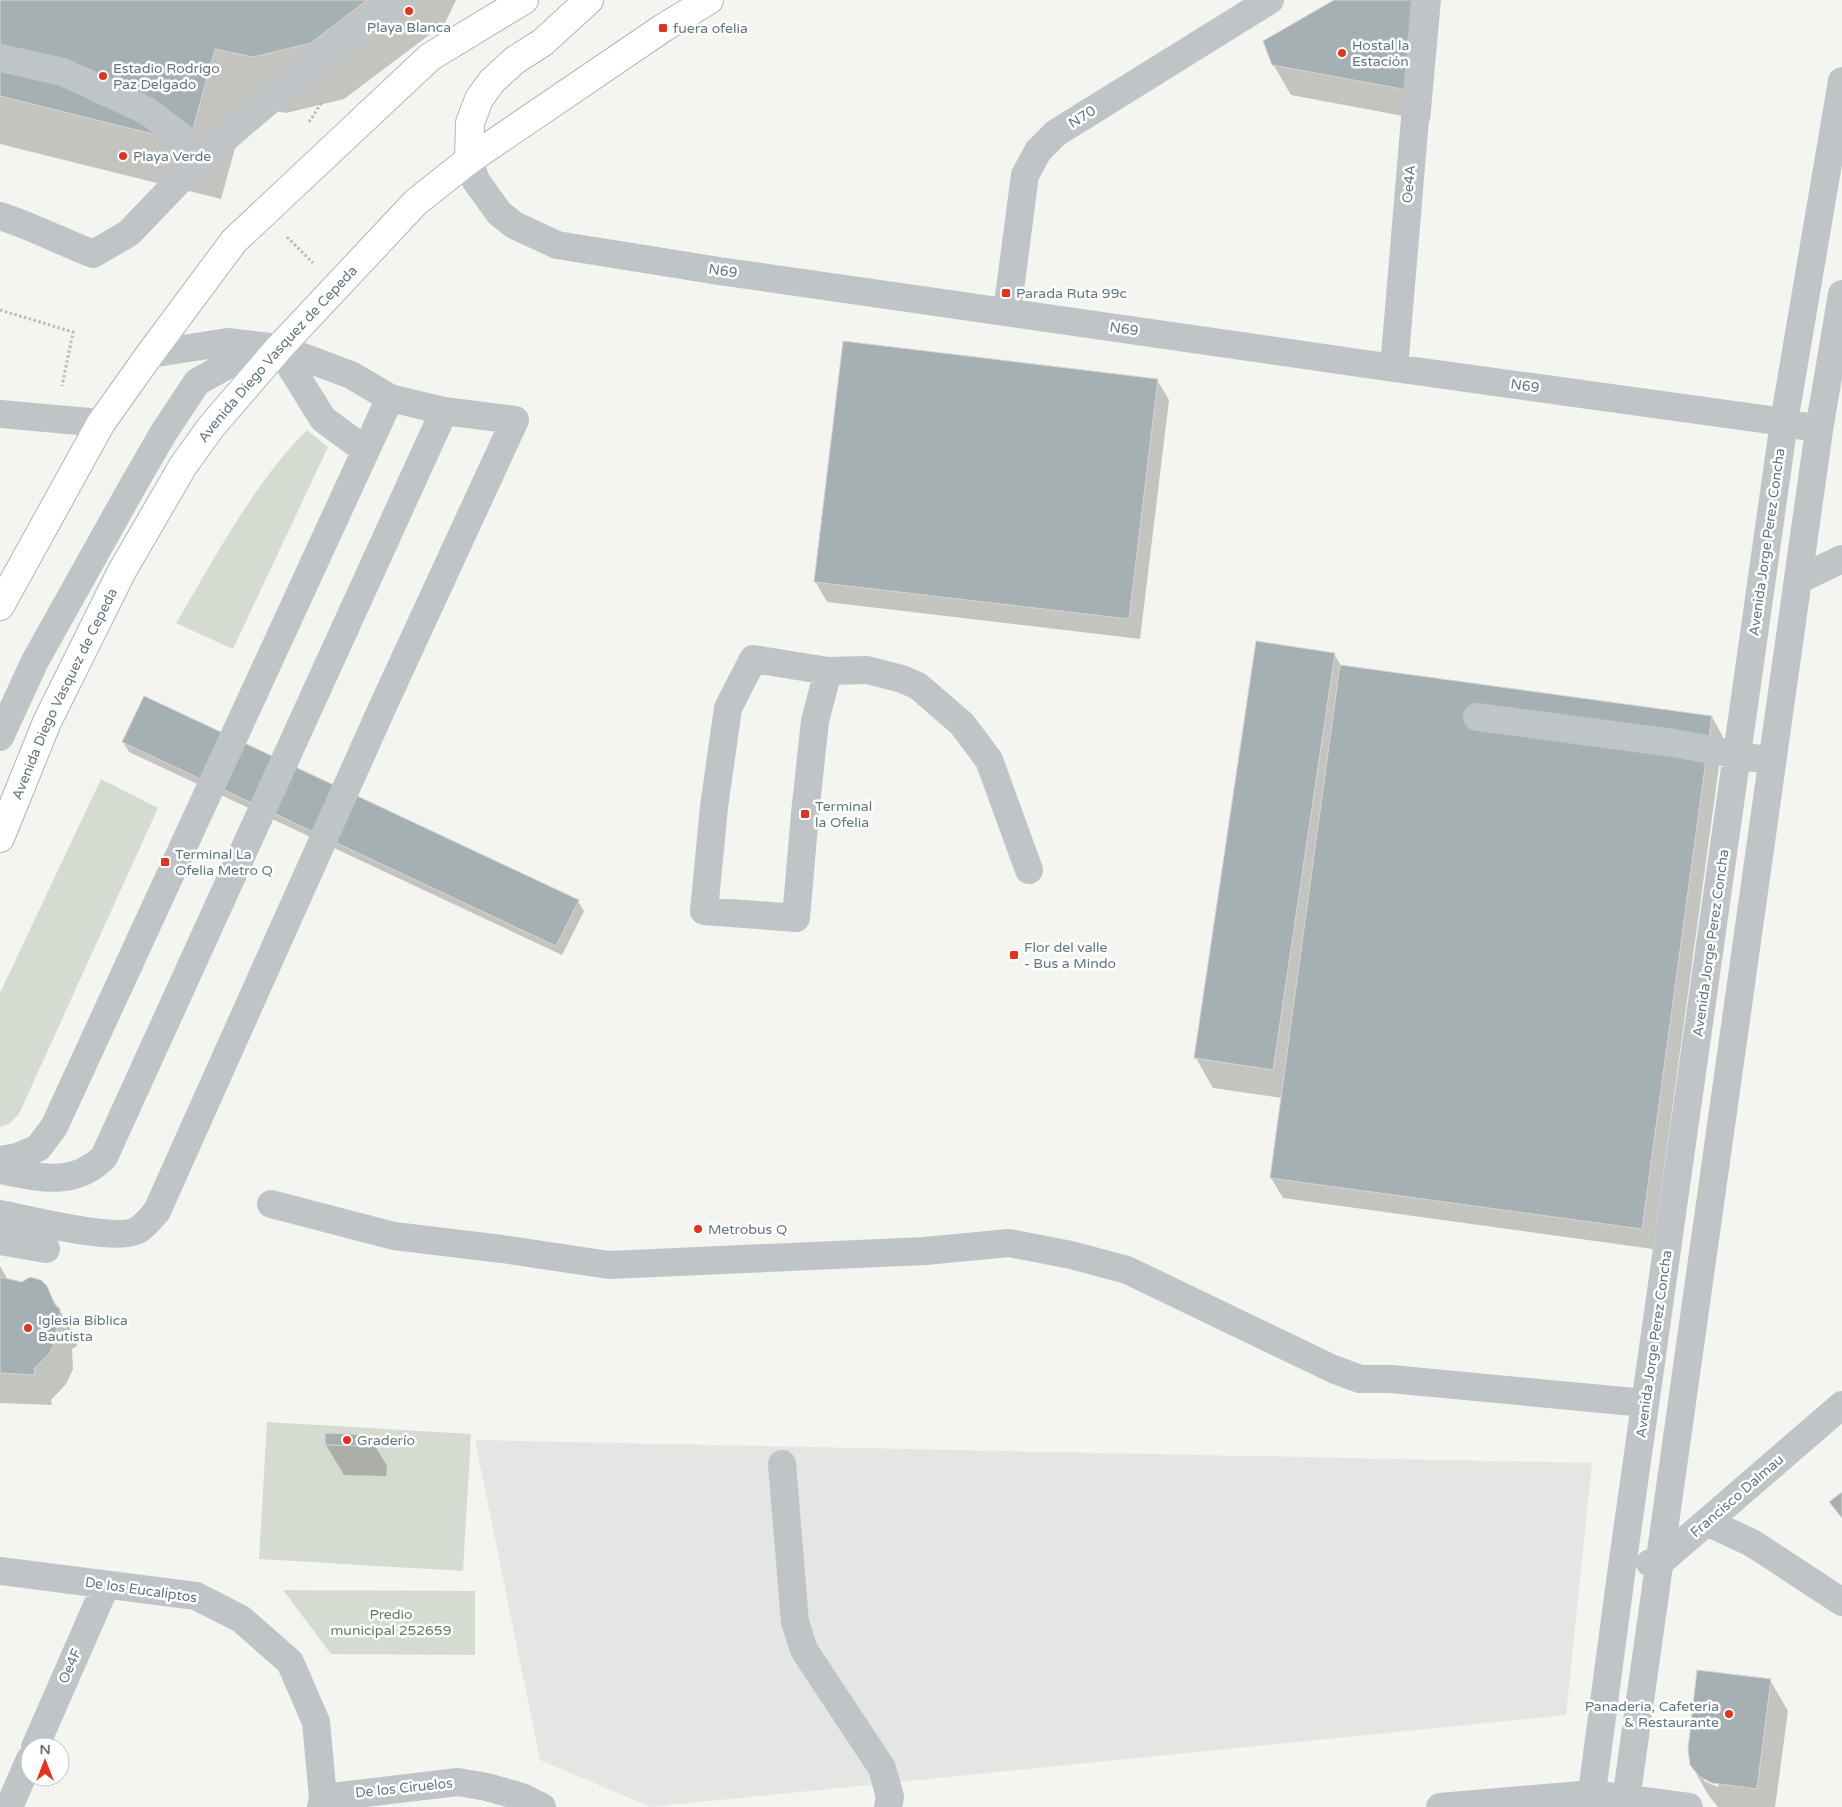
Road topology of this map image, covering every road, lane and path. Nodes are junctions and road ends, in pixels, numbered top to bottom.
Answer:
1 (400, 0) edge
2 (524, 0) edge
3 (589, 0) edge
4 (709, 0) edge
5 (1270, 0) edge
6 (1425, 0) edge
7 (0, 58) edge
8 (1842, 81) edge
9 (469, 160) junction
10 (196, 163) junction
11 (265, 214) junction
12 (0, 216) edge
13 (1808, 282) junction
14 (336, 287) junction
15 (1842, 293) edge
16 (0, 310) edge
17 (1007, 312) junction
18 (279, 348) junction
19 (150, 354) junction
20 (1394, 368) junction
21 (61, 393) dead end
22 (390, 398) junction
23 (444, 411) junction
24 (0, 414) edge
25 (1784, 422) junction
26 (101, 423) junction
27 (1819, 430) junction
28 (365, 450) junction
29 (1842, 559) edge
30 (1798, 580) junction
31 (0, 606) edge
32 (828, 671) junction
33 (1477, 717) dead end
34 (0, 737) edge
35 (1737, 755) junction
36 (1772, 760) junction
37 (0, 838) edge
38 (1029, 870) dead end
39 (0, 1160) edge
40 (0, 1170) edge
41 (271, 1204) dead end
42 (0, 1214) edge
43 (0, 1241) edge
44 (46, 1249) dead end
45 (1645, 1403) junction
46 (1842, 1405) edge
47 (782, 1464) dead end
48 (1707, 1522) junction
49 (1623, 1560) junction
50 (1658, 1564) junction
51 (0, 1570) edge
52 (106, 1585) junction
53 (1842, 1602) edge
54 (39, 1737) edge
55 (20, 1781) edge
56 (1591, 1801) edge
57 (322, 1802) edge
58 (1625, 1802) edge
59 (9, 1807) edge
60 (542, 1807) edge
61 (888, 1807) edge
62 (1440, 1807) edge
63 (1688, 1807) edge

1 - 10 street
2 - 11 main road
3 - 9 main road
4 - 9 main road, Avenida Diego Vasquez de Cepeda
5 - 17 street, N70
6 - 20 street, Oe4A
7 - 10 street
8 - 13 street, Avenida Jorge Perez Concha
9 - 14 main road, Avenida Diego Vasquez de Cepeda
9 - 17 street, N69
10 - 12 street
11 - 14 path
11 - 19 main road
13 - 15 street
13 - 25 street, Avenida Jorge Perez Concha
14 - 18 main road, Avenida Diego Vasquez de Cepeda
15 - 27 street
16 - 21 path
17 - 20 street, N69
18 - 19 street
18 - 22 street
18 - 28 street
18 - 34 street
18 - 37 main road, Avenida Diego Vasquez de Cepeda
19 - 26 main road
20 - 25 street, N69
22 - 23 street
22 - 28 street
23 - 40 street
23 - 42 street
24 - 26 street
25 - 27 street, N69
25 - 35 street, Avenida Jorge Perez Concha
26 - 31 main road
27 - 30 street
28 - 39 street
29 - 30 street
30 - 36 street
32 - 32 street
32 - 38 street
33 - 35 street
35 - 36 street
35 - 45 street, Avenida Jorge Perez Concha
36 - 50 street
41 - 45 street
43 - 44 street
45 - 49 street, Avenida Jorge Perez Concha
46 - 48 street, Francisco Dalmau
47 - 61 street
48 - 50 street, Francisco Dalmau
48 - 53 street
49 - 50 street
49 - 56 street, Avenida Jorge Perez Concha
50 - 58 street
51 - 52 street, De los Eucaliptos
52 - 54 street, Oe4F
52 - 57 street, De los Eucaliptos
55 - 59 street
56 - 58 street
56 - 62 street
57 - 60 street, De los Ciruelos
58 - 63 street

